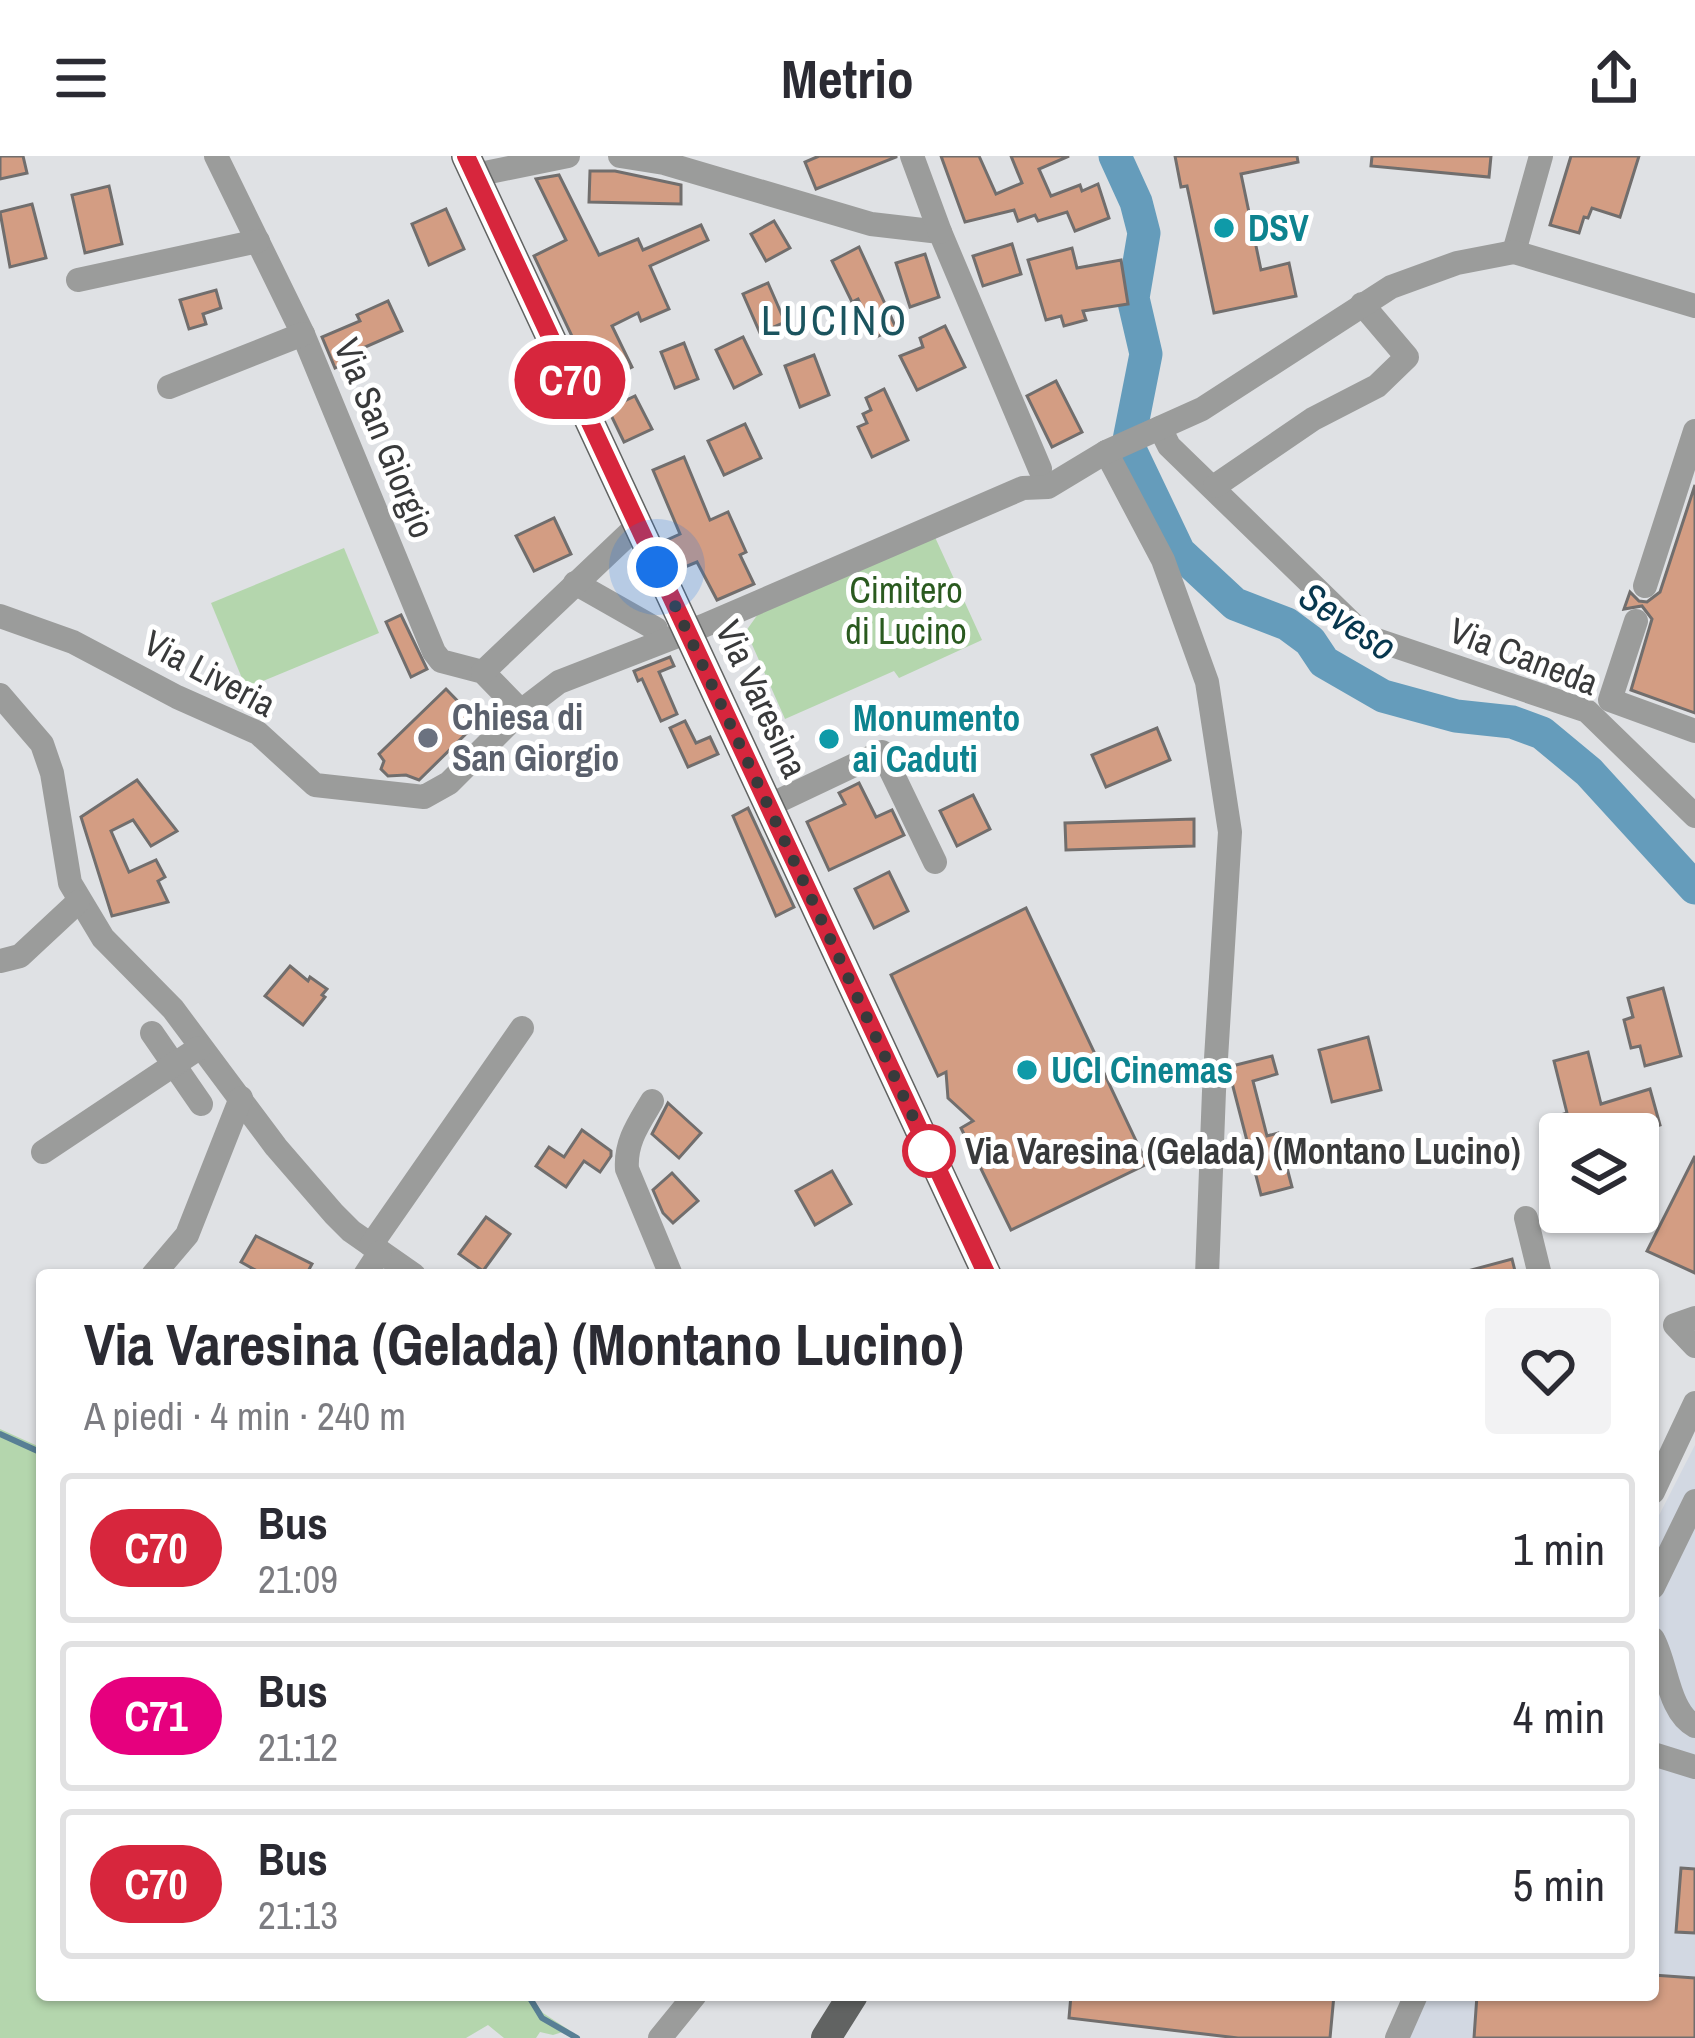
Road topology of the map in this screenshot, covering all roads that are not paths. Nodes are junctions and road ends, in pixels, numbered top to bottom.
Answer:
1 (216, 156) edge
2 (568, 156) edge
3 (620, 156) edge
4 (912, 156) edge
5 (1541, 156) edge
6 (470, 166) edge
7 (940, 232) junction
8 (258, 241) junction
9 (1514, 252) junction
10 (78, 280) dead end
11 (1362, 304) junction
12 (1695, 306) edge
13 (303, 334) junction
14 (169, 387) dead end
15 (1156, 430) junction
16 (1695, 431) edge
17 (1112, 450) junction
18 (1032, 478) junction
19 (1215, 487) junction
20 (638, 525) junction
21 (575, 583) junction
22 (1646, 586) dead end
23 (0, 616) edge
24 (1636, 621) dead end
25 (656, 629) dead end
26 (687, 632) junction
27 (483, 672) junction
28 (9, 704) edge
29 (521, 711) junction
30 (1695, 731) edge
31 (768, 806) junction
32 (1695, 816) edge
33 (935, 862) dead end
34 (78, 902) junction
35 (0, 961) edge
36 (522, 1028) dead end
37 (152, 1033) dead end
38 (199, 1048) junction
39 (175, 1067) junction
40 (241, 1098) junction
41 (652, 1100) dead end
42 (201, 1104) dead end
43 (43, 1152) dead end
44 (1526, 1218) dead end
45 (375, 1249) junction
46 (158, 1269) edge
47 (367, 1269) edge
48 (405, 1269) edge
49 (669, 1269) edge
50 (984, 1269) edge
51 (1208, 1269) edge
52 (1539, 1269) edge
53 (1674, 1324) edge
54 (1695, 1346) edge
55 (1695, 1403) edge
56 (1659, 1479) edge
57 (1695, 1502) edge
58 (1659, 1575) edge
59 (1659, 1649) edge
60 (1695, 1726) edge
61 (690, 2001) edge
62 (849, 2001) edge
63 (865, 2001) edge
64 (1413, 2001) edge
65 (830, 2032) edge
66 (661, 2038) edge
67 (1397, 2038) edge

1 - 8 street, Via San Giorgio
2 - 6 street
3 - 7 street
4 - 7 street
5 - 9 street
6 - 20 main road, Via Varesina
7 - 18 street
8 - 10 street
8 - 13 street, Via San Giorgio
9 - 11 street, Via Liveria
9 - 12 street
11 - 15 street, Via Liveria
11 - 19 street
13 - 14 street
13 - 27 street, Via San Giorgio
15 - 17 street, Via Liveria
15 - 19 street
16 - 22 street
17 - 18 street, Via Liveria
17 - 51 street
18 - 26 street, Via Liveria
19 - 32 street, Via Caneda
20 - 21 street
20 - 26 main road, Via Varesina
21 - 25 street
21 - 27 street
23 - 29 street, Via Liveria
24 - 30 street
26 - 29 street, Via Liveria
26 - 31 main road, Via Varesina
27 - 29 street, Via San Giorgio
28 - 34 street
31 - 33 street
31 - 50 main road, Via Varesina
34 - 35 street
34 - 38 street
36 - 45 street
37 - 39 street
38 - 39 street
38 - 40 street
39 - 42 street
39 - 43 street
40 - 45 street
40 - 46 street
41 - 49 street
44 - 52 street
45 - 47 street
45 - 48 street
53 - 54 street
55 - 56 street
57 - 58 street
59 - 60 street
61 - 66 street
62 - 65 main road
63 - 65 main road
64 - 67 street

